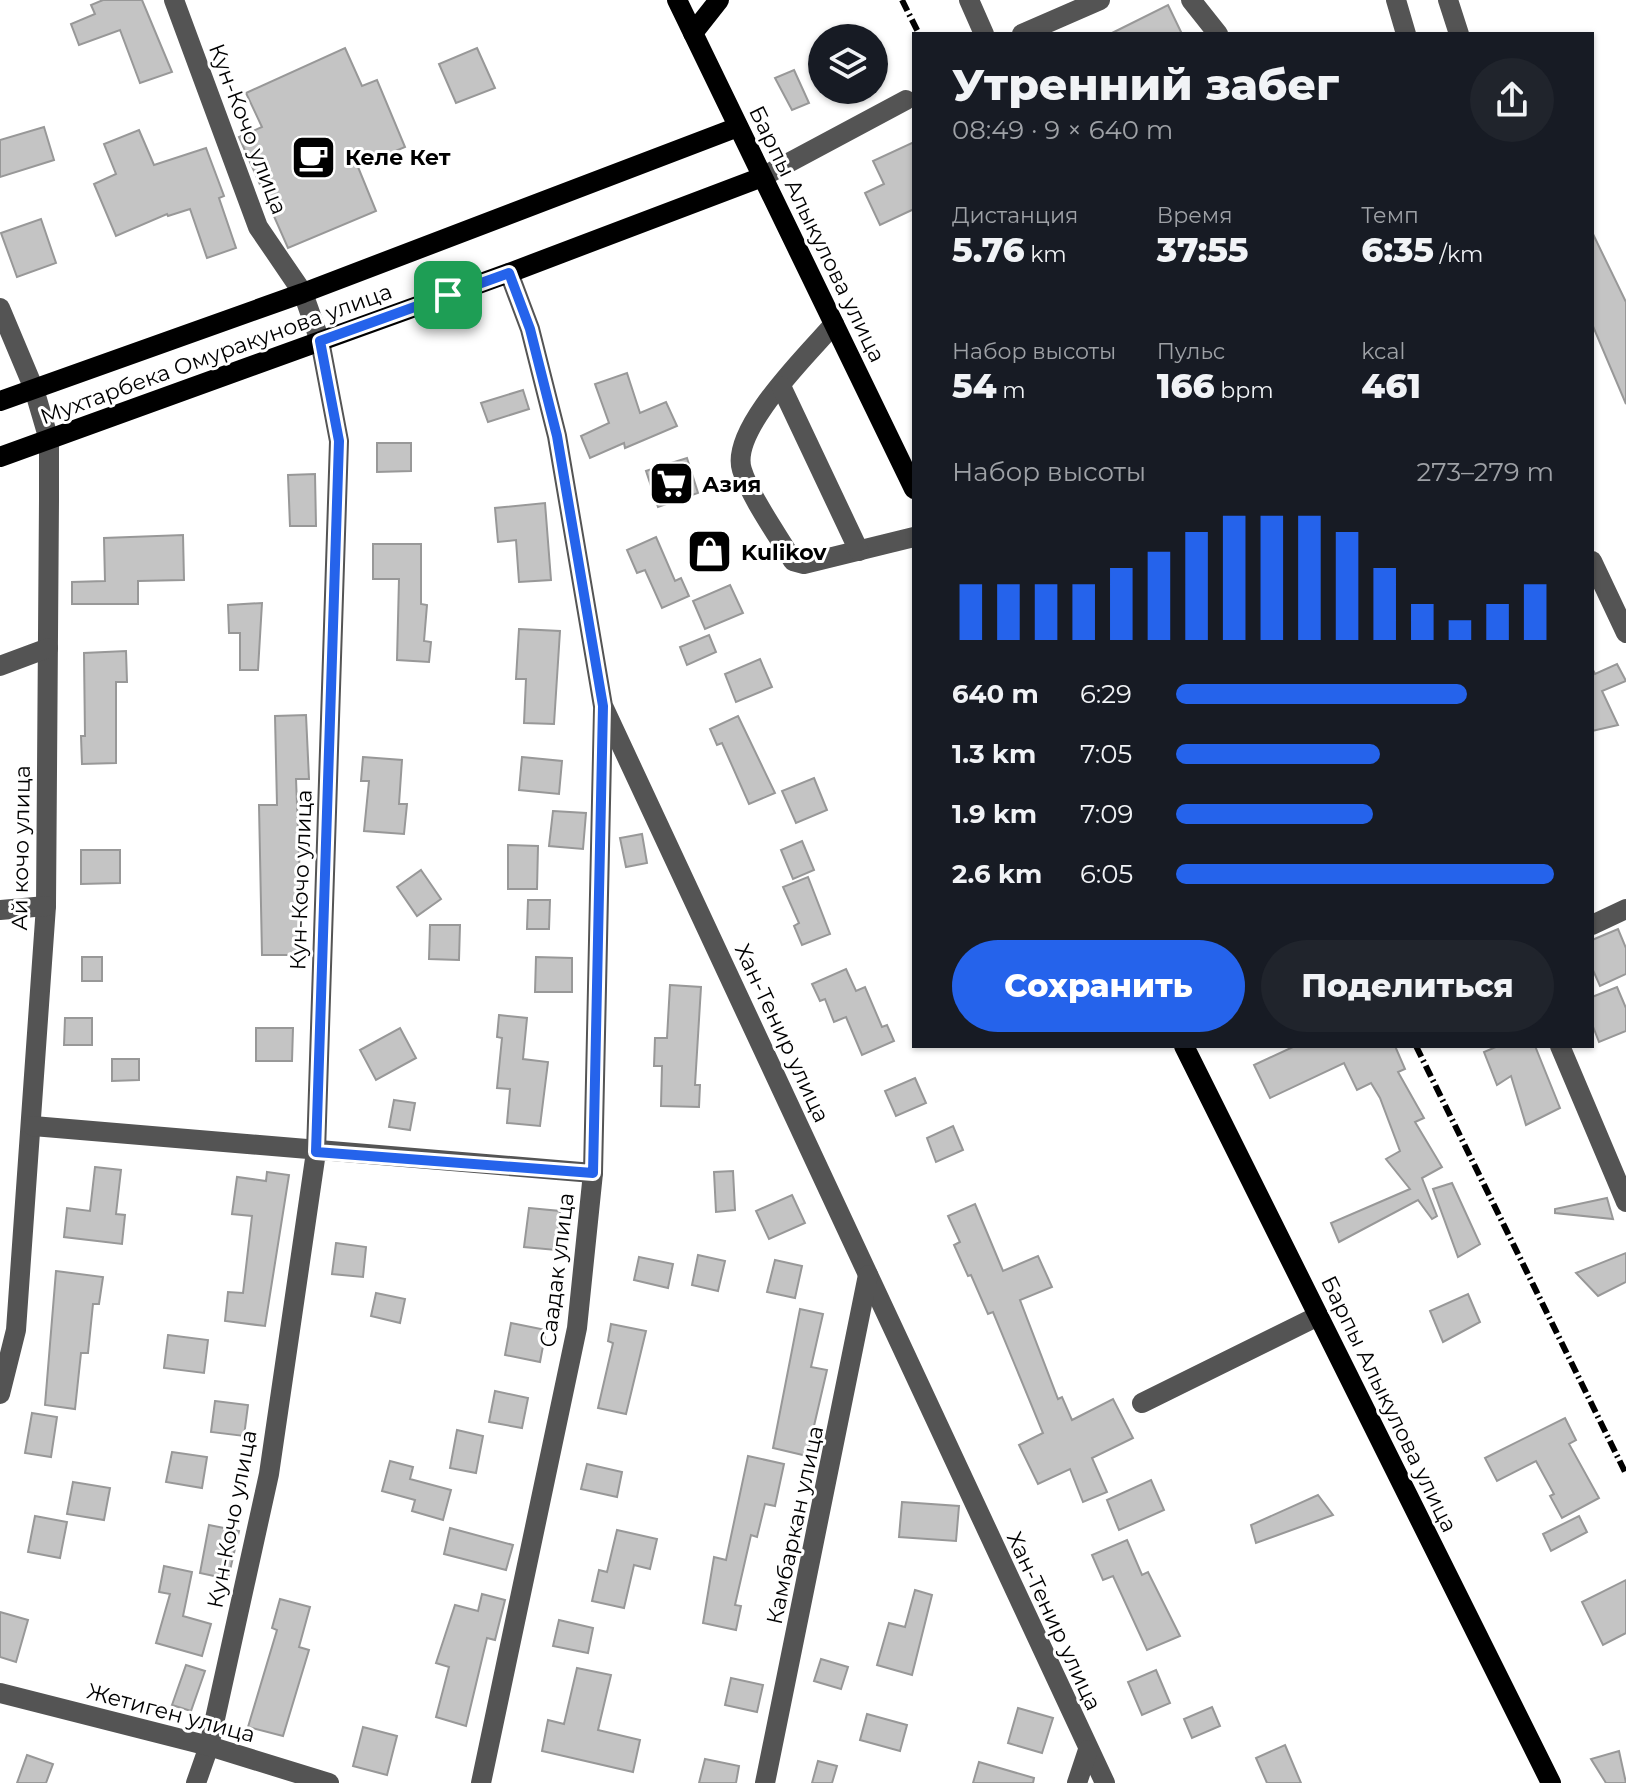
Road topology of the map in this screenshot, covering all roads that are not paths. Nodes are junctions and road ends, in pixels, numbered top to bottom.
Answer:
1 (174, 0) edge
2 (677, 0) edge
3 (719, 0) edge
4 (969, 0) edge
5 (1100, 0) edge
6 (1191, 0) edge
7 (1396, 0) edge
8 (1448, 0) edge
9 (983, 32) edge
10 (1027, 32) edge
11 (1216, 32) edge
12 (1405, 32) edge
13 (1458, 32) edge
14 (693, 33) junction
15 (906, 100) dead end
16 (738, 127) junction
17 (762, 177) junction
18 (509, 273) junction
19 (303, 293) junction
20 (0, 308) edge
21 (834, 324) junction
22 (320, 341) junction
23 (781, 386) junction
24 (34, 389) junction
25 (0, 401) edge
26 (49, 440) junction
27 (0, 457) edge
28 (912, 485) edge
29 (912, 538) edge
30 (859, 551) junction
31 (1594, 565) edge
32 (1626, 633) edge
33 (48, 648) junction
34 (0, 666) edge
35 (603, 706) junction
36 (46, 906) junction
37 (1626, 909) edge
38 (0, 910) edge
39 (1594, 924) edge
40 (1185, 1048) edge
41 (1561, 1048) edge
42 (33, 1126) junction
43 (316, 1152) junction
44 (593, 1173) junction
45 (1626, 1202) edge
46 (868, 1275) junction
47 (1318, 1316) junction
48 (0, 1394) edge
49 (1142, 1403) dead end
50 (0, 1693) edge
51 (209, 1746) junction
52 (1088, 1750) junction
53 (196, 1783) edge
54 (329, 1783) edge
55 (481, 1783) edge
56 (765, 1783) edge
57 (1077, 1783) edge
58 (1105, 1783) edge
59 (1551, 1783) edge

1 - 19 street, Кун-Кочо улица
2 - 14 main road, Барпы Алыкулова улица
3 - 14 main road
4 - 9 street
5 - 10 street
6 - 11 street
7 - 12 street
8 - 13 street
14 - 16 main road, Барпы Алыкулова улица
15 - 17 street
16 - 17 main road, Барпы Алыкулова улица
16 - 19 main road, Мухтарбека Омуракунова улица
17 - 18 main road, Мухтарбека Омуракунова улица
17 - 21 main road, Барпы Алыкулова улица
18 - 22 main road, Мухтарбека Омуракунова улица
18 - 35 street, Хан-Тенир улица
19 - 22 street, Кун-Кочо улица
19 - 24 main road, Мухтарбека Омуракунова улица
20 - 24 street, Ай кочо улица
21 - 23 street
21 - 28 main road, Барпы Алыкулова улица
22 - 26 main road, Мухтарбека Омуракунова улица
22 - 43 street, Кун-Кочо улица
23 - 30 street
23 - 30 street
24 - 25 main road, Мухтарбека Омуракунова улица
24 - 26 street, Ай кочо улица
26 - 27 main road, Мухтарбека Омуракунова улица
26 - 33 street, Ай кочо улица
29 - 30 street
31 - 32 street
33 - 34 street
33 - 36 street, Ай кочо улица
35 - 44 street, Саадак улица
35 - 46 street, Хан-Тенир улица
36 - 38 street
36 - 42 street, Ай кочо улица
37 - 39 street
40 - 47 main road, Барпы Алыкулова улица
41 - 45 street
42 - 43 street
42 - 48 street, Ай кочо улица
43 - 44 street
43 - 51 street, Кун-Кочо улица
44 - 55 street, Саадак улица
46 - 52 street, Хан-Тенир улица
46 - 56 street, Камбаркан улица
47 - 49 street
47 - 59 main road, Барпы Алыкулова улица
50 - 51 street, Жетиген улица
51 - 53 street, Кун-Кочо улица
51 - 54 street, Жетиген улица
52 - 57 street
52 - 58 street, Хан-Тенир улица

